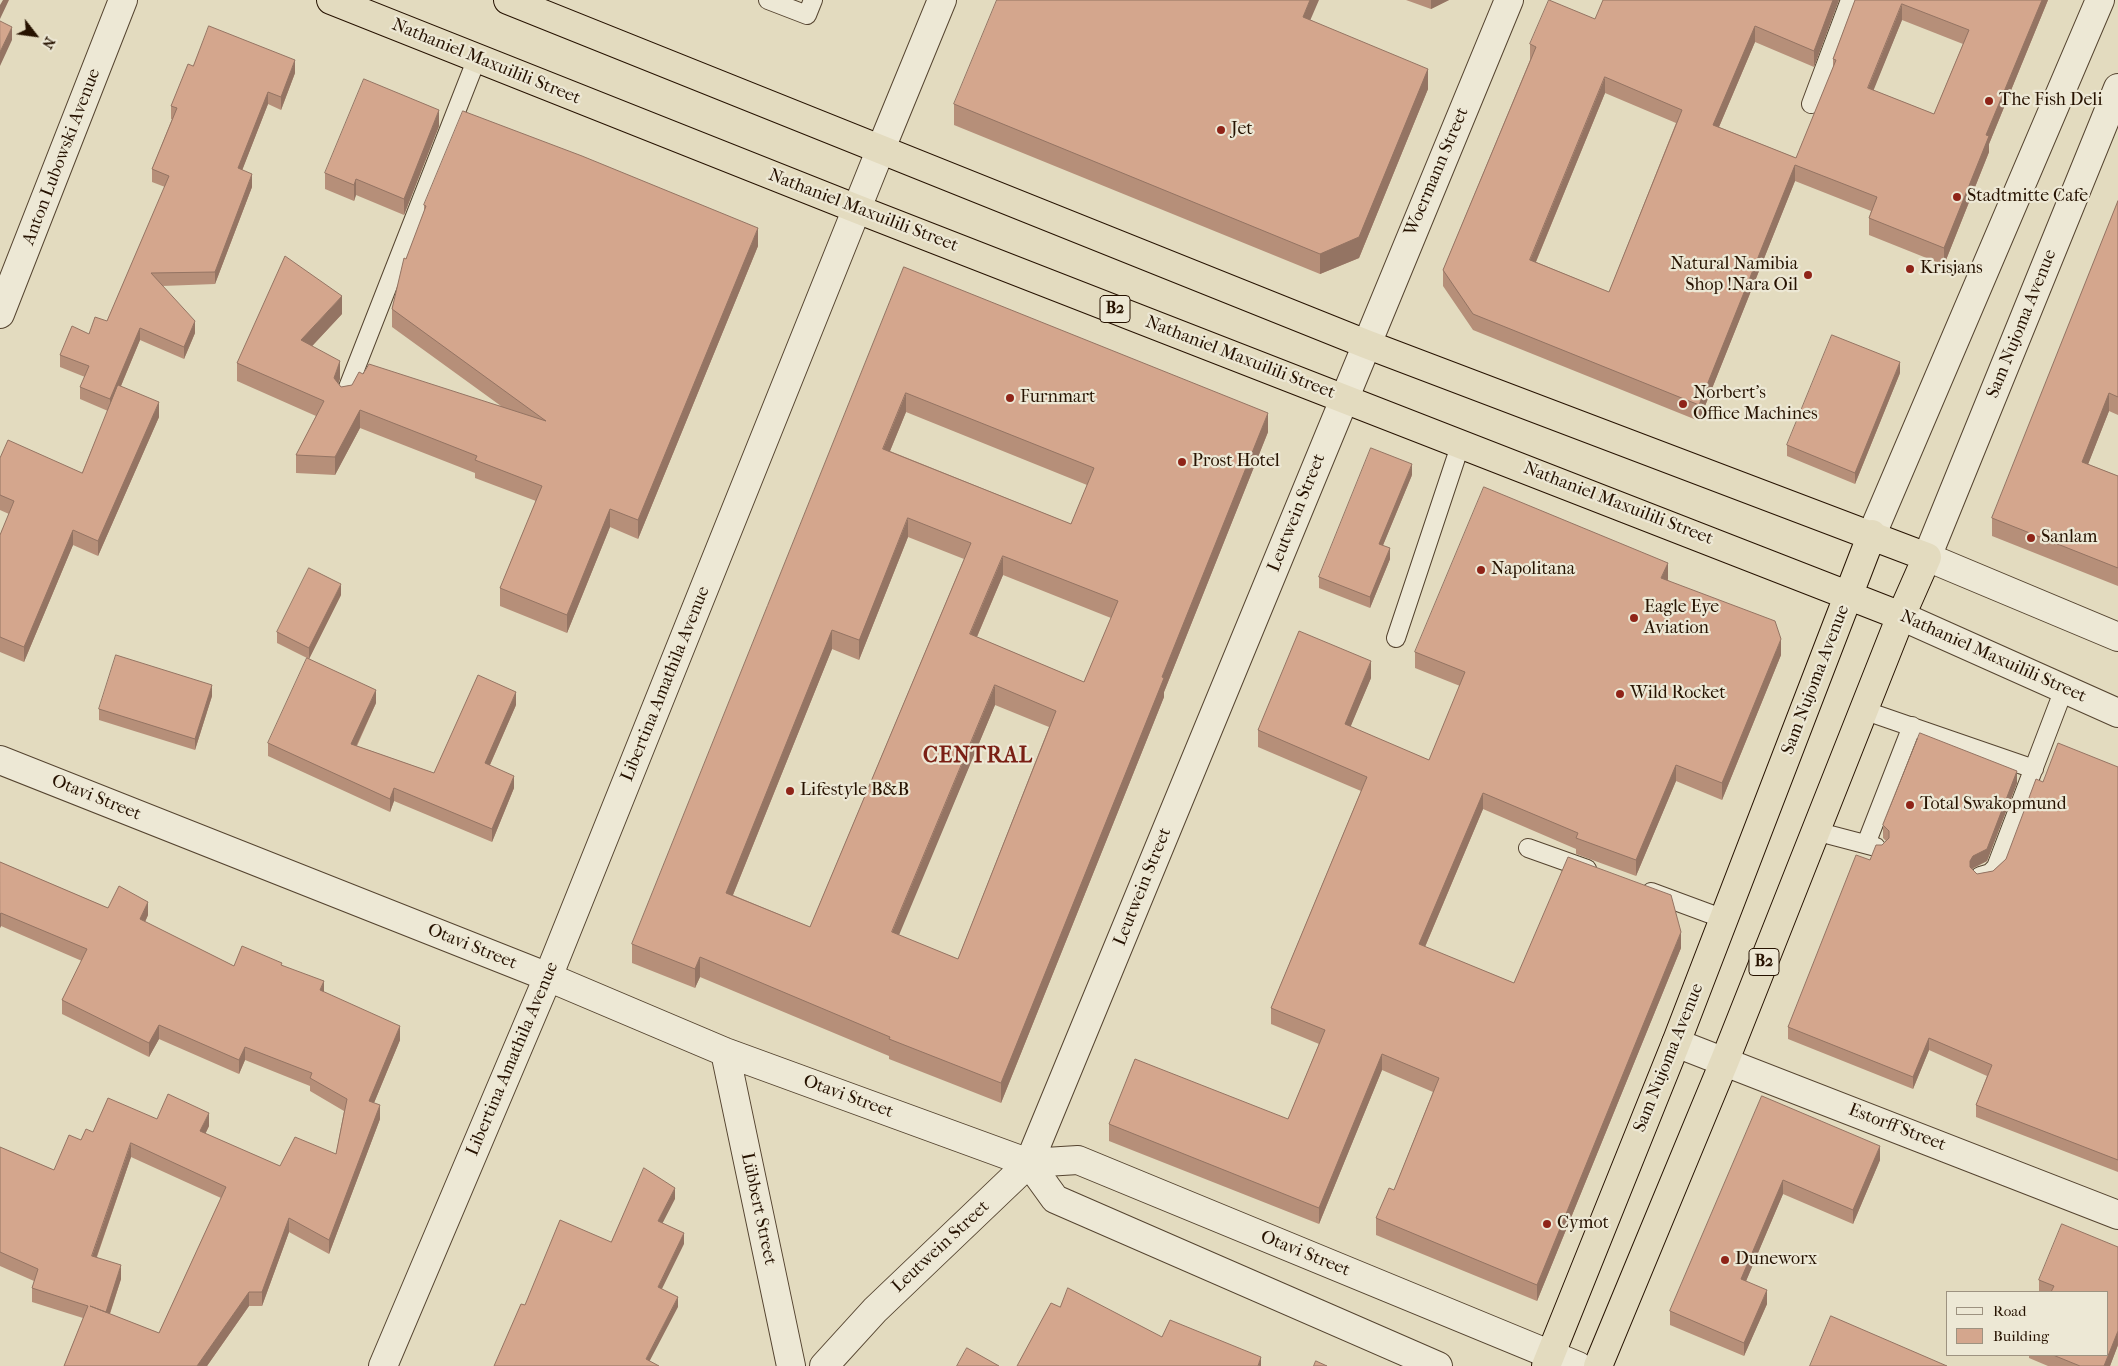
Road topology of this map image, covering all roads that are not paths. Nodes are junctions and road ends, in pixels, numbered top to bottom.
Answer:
1 (123, 0) edge
2 (331, 0) edge
3 (508, 0) edge
4 (768, 0) edge
5 (813, 0) edge
6 (942, 0) edge
7 (1509, 0) edge
8 (1850, 0) edge
9 (2100, 0) edge
10 (477, 58) junction
11 (2118, 88) edge
12 (1810, 104) dead end
13 (880, 151) junction
14 (857, 209) junction
15 (0, 314) edge
16 (1366, 344) junction
17 (345, 395) edge
18 (1344, 398) junction
19 (1461, 443) junction
20 (1872, 534) junction
21 (1927, 557) junction
22 (1849, 594) junction
23 (1901, 616) junction
24 (2118, 637) edge
25 (1396, 638) dead end
26 (2064, 689) junction
27 (1863, 710) junction
28 (2118, 713) edge
29 (1912, 726) junction
30 (0, 760) edge
31 (2034, 769) junction
32 (1815, 831) junction
33 (1528, 848) dead end
34 (1602, 875) edge
35 (1980, 876) edge
36 (1630, 885) edge
37 (1724, 919) junction
38 (548, 977) junction
39 (1676, 1043) junction
40 (724, 1052) junction
41 (1725, 1060) junction
42 (1030, 1163) junction
43 (2118, 1215) edge
44 (1548, 1361) edge
45 (384, 1366) edge
46 (791, 1366) edge
47 (824, 1366) edge
48 (1438, 1366) edge
49 (1578, 1366) edge
50 (1598, 1366) edge

1 - 15 street, Anton Lubowski Avenue
2 - 10 highway, Nathaniel Maxuilili Street / B2
3 - 13 highway
4 - 5 lane
6 - 13 street, Libertina Amathila Avenue
7 - 16 street, Woermann Street
8 - 12 lane
9 - 20 street, Sam Nujoma Avenue
10 - 14 highway, Nathaniel Maxuilili Street / B2
10 - 17 lane
11 - 21 street, Sam Nujoma Avenue
13 - 14 street, Libertina Amathila Avenue
13 - 16 highway
14 - 18 highway, Nathaniel Maxuilili Street / B2
14 - 38 street, Libertina Amathila Avenue
16 - 18 street, Leutwein Street
16 - 20 highway
18 - 19 highway, Nathaniel Maxuilili Street / B2
18 - 42 street, Leutwein Street
19 - 22 highway, Nathaniel Maxuilili Street / B2
19 - 25 lane
20 - 21 highway
20 - 22 highway, Sam Nujoma Avenue
21 - 23 highway, Sam Nujoma Avenue / B2
21 - 24 street
22 - 23 highway, Nathaniel Maxuilili Street / B2
22 - 37 highway, Sam Nujoma Avenue
23 - 26 street, Nathaniel Maxuilili Street
23 - 27 highway, Sam Nujoma Avenue / B2
26 - 28 street, Nathaniel Maxuilili Street
26 - 31 lane
27 - 29 lane
27 - 32 highway, Sam Nujoma Avenue / B2
29 - 31 lane
29 - 32 lane
30 - 38 street, Otavi Street
31 - 35 lane
32 - 41 highway, Sam Nujoma Avenue / B2
33 - 34 lane
36 - 37 lane
37 - 39 highway, Sam Nujoma Avenue
38 - 40 street, Otavi Street
38 - 45 street, Libertina Amathila Avenue
39 - 41 street, Estorff Street
39 - 44 highway, Sam Nujoma Avenue
40 - 42 street, Otavi Street
40 - 46 street, Lübbert Street
41 - 43 street, Estorff Street
41 - 50 highway, Sam Nujoma Avenue / B2
42 - 44 street, Otavi Street
42 - 47 street, Leutwein Street
42 - 48 street
44 - 49 street, Otavi Street

